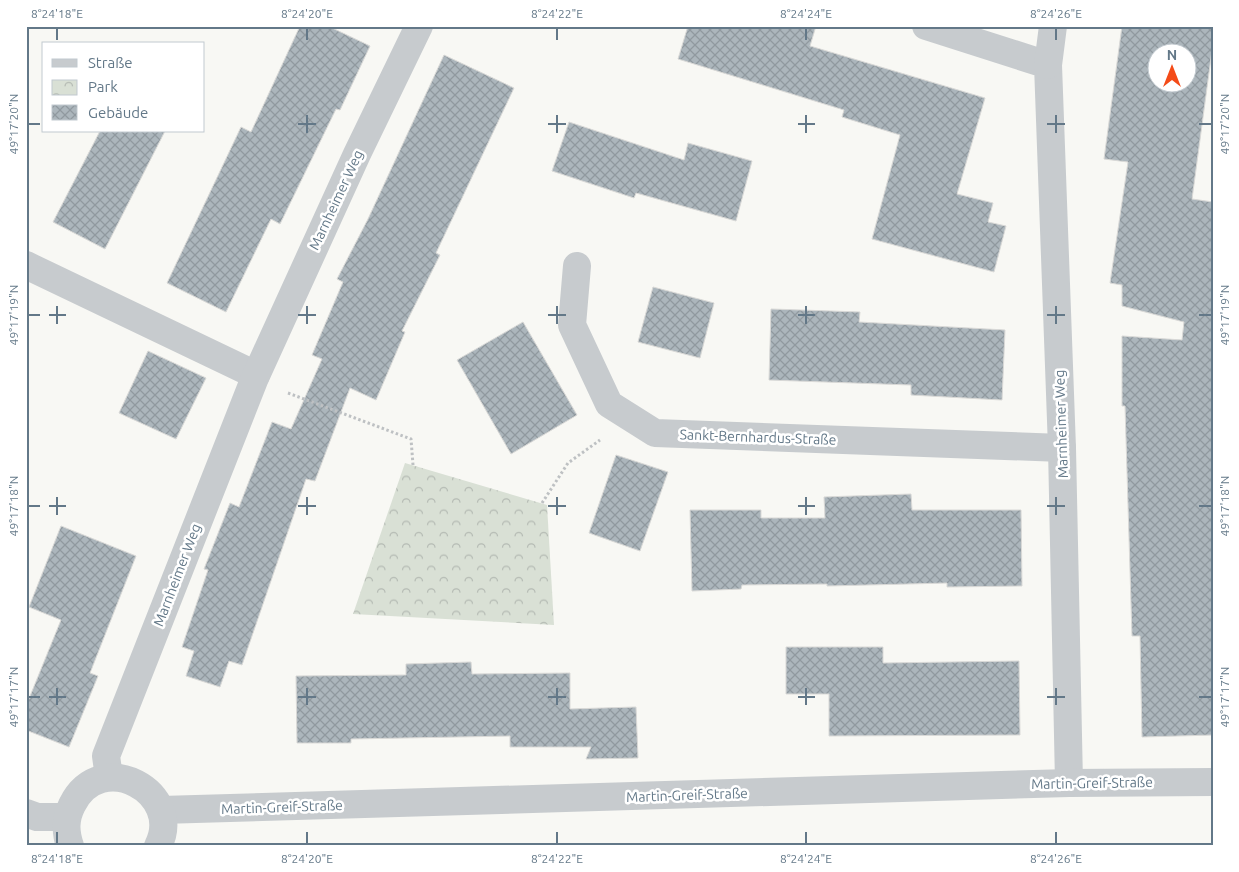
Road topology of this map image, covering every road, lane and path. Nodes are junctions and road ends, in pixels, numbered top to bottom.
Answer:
1 (419, 26) edge
2 (926, 26) edge
3 (1053, 26) edge
4 (1048, 65) junction
5 (26, 266) edge
6 (577, 266) dead end
7 (255, 377) junction
8 (631, 418) junction
9 (1062, 448) junction
10 (413, 465) dead end
11 (542, 503) dead end
12 (109, 777) junction
13 (1213, 782) edge
14 (1069, 783) junction
15 (161, 810) junction
16 (26, 813) edge
17 (66, 817) junction
18 (70, 846) edge
19 (158, 846) edge

1 - 7 street, Marnheimer Weg
2 - 4 street
3 - 4 street, Marnheimer Weg
4 - 9 street, Marnheimer Weg
5 - 7 street
6 - 8 street, Sankt-Bernhardus-Straße
7 - 10 path
7 - 12 street, Marnheimer Weg
8 - 9 street, Sankt-Bernhardus-Straße
8 - 11 path
9 - 14 street, Marnheimer Weg
12 - 15 street
12 - 17 street
13 - 14 street, Martin-Greif-Straße
14 - 15 street, Martin-Greif-Straße
15 - 19 street
16 - 17 street
17 - 18 street

